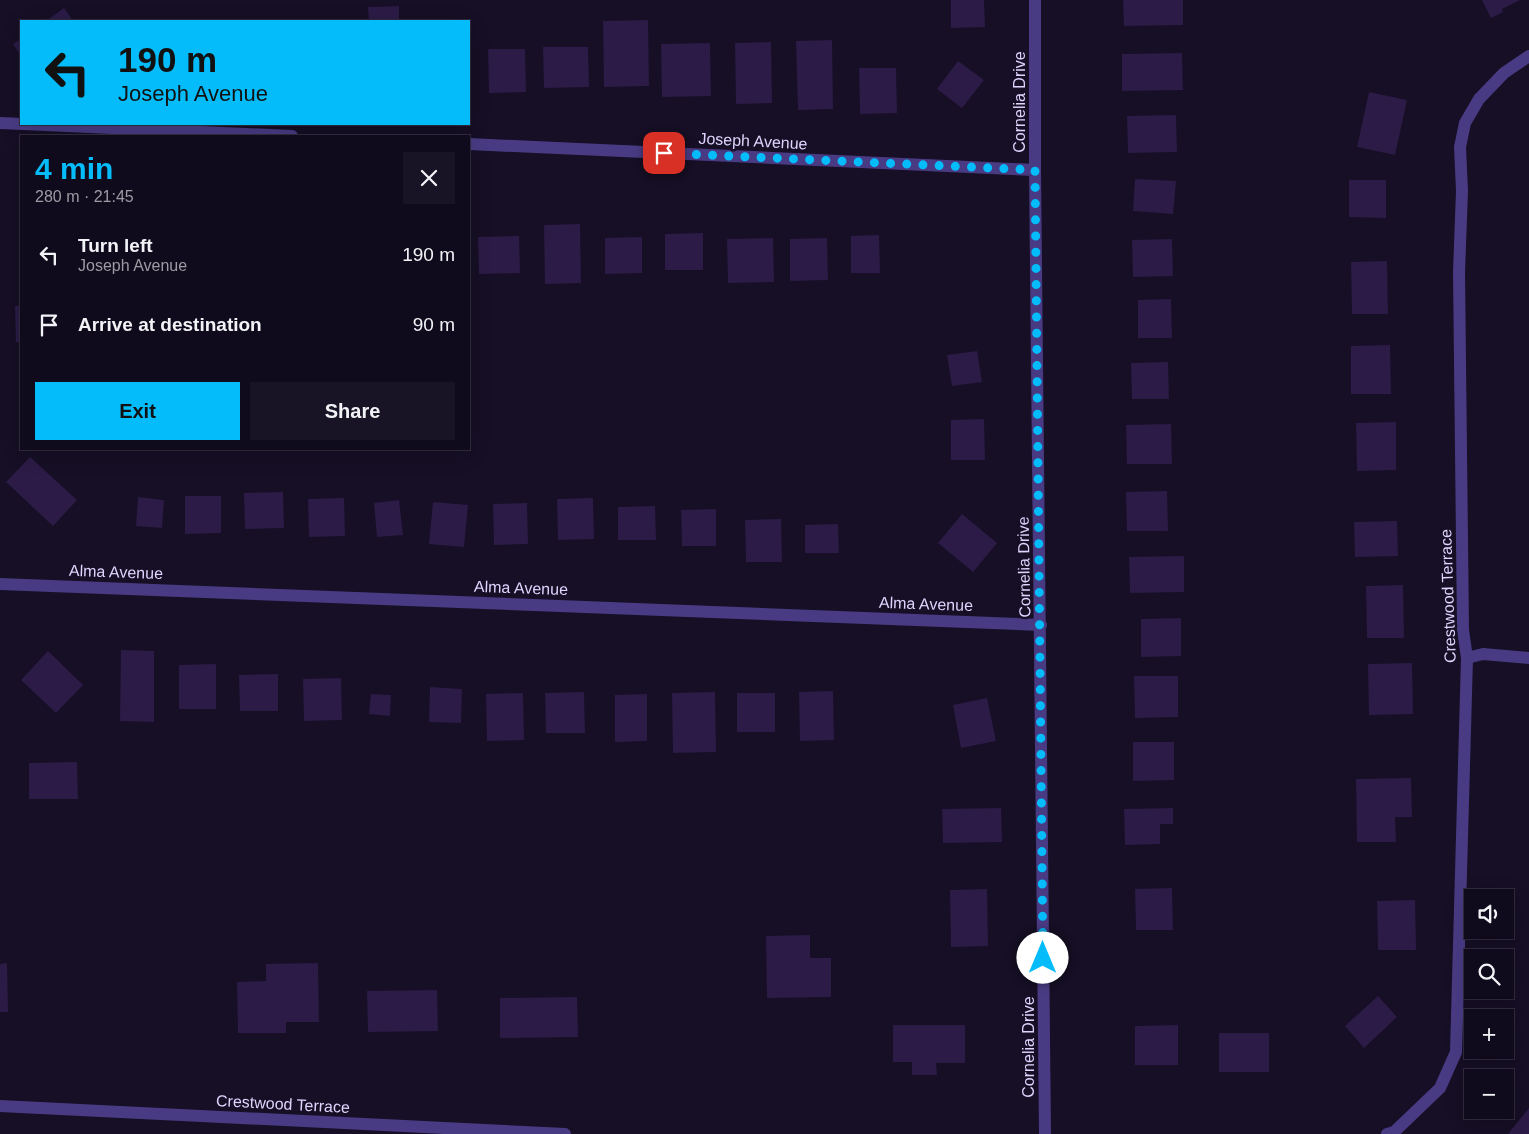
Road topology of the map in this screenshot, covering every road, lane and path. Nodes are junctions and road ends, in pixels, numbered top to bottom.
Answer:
1 (1035, 0) edge
2 (1529, 56) edge
3 (0, 123) edge
4 (20, 124) edge
5 (45, 125) edge
6 (270, 135) edge
7 (470, 144) edge
8 (1035, 170) junction
9 (0, 584) edge
10 (1040, 625) junction
11 (1467, 658) junction
12 (1529, 658) edge
13 (0, 1106) edge
14 (565, 1134) edge
15 (1045, 1134) edge
16 (1387, 1134) edge

1 - 8 street, Cornelia Drive
2 - 11 street, Crestwood Terrace
3 - 4 street
5 - 6 street
7 - 8 street, Joseph Avenue
8 - 10 street, Cornelia Drive
9 - 10 street, Alma Avenue
10 - 15 street, Cornelia Drive
11 - 12 street
11 - 16 street, Crestwood Terrace
13 - 14 street, Crestwood Terrace

